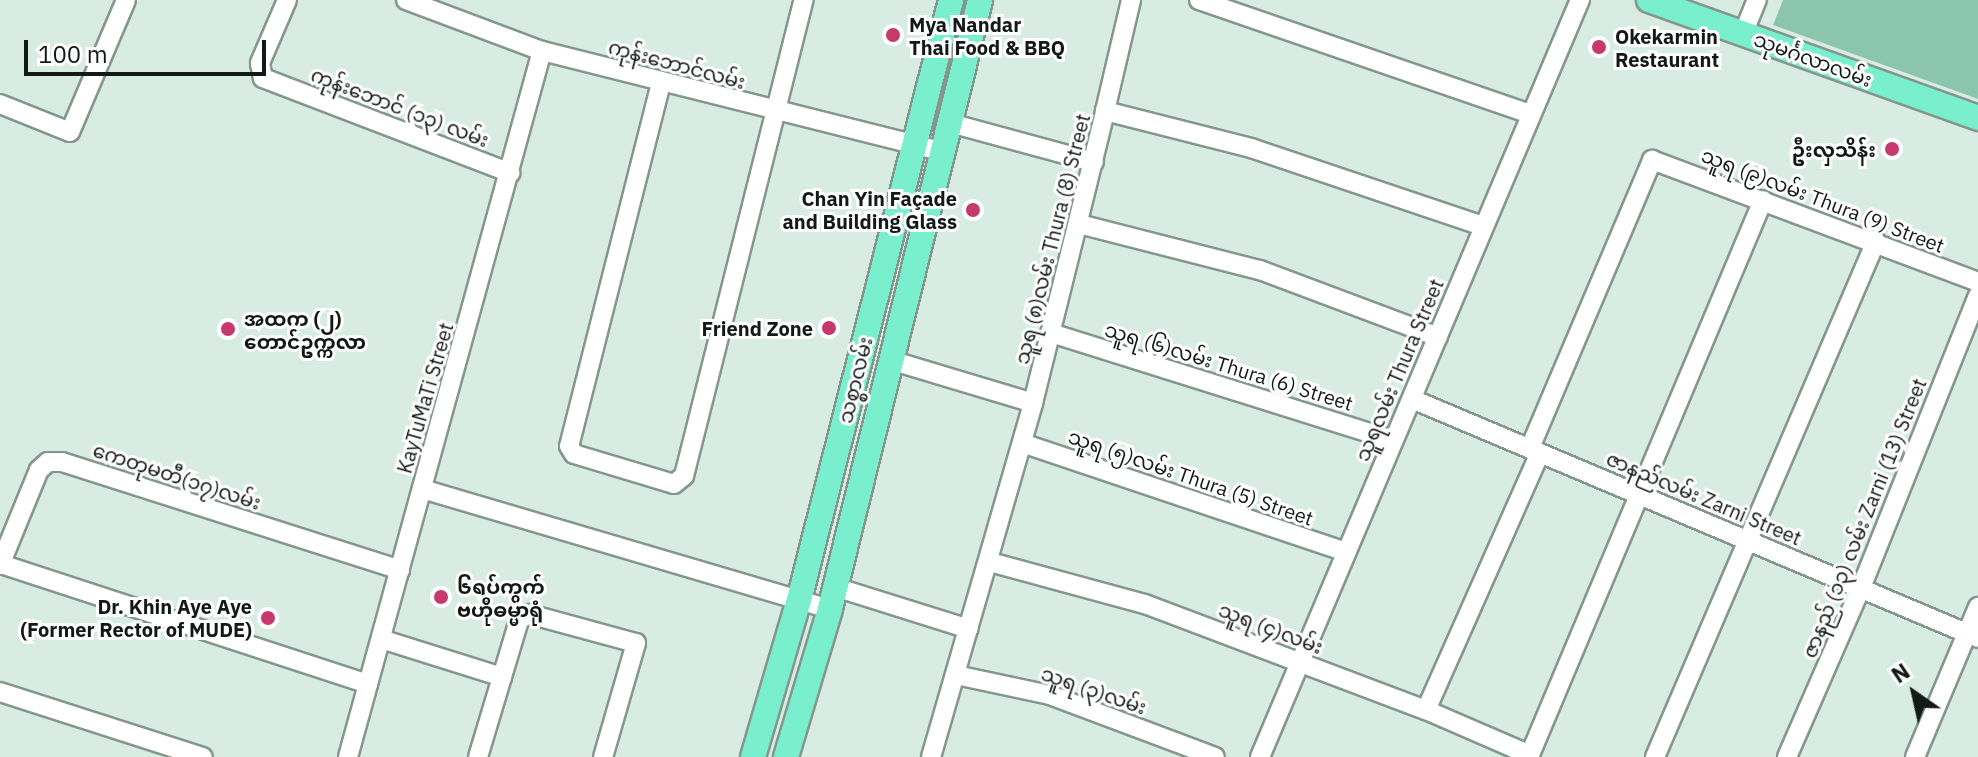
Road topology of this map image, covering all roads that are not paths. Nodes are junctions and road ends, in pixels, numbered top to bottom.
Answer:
1 (126, 0) edge
2 (287, 0) edge
3 (804, 0) edge
4 (951, 0) edge
5 (980, 0) edge
6 (1131, 0) edge
7 (1199, 0) edge
8 (1580, 0) edge
9 (1649, 0) edge
10 (1757, 0) edge
11 (413, 1) edge
12 (1743, 34) junction
13 (542, 51) junction
14 (661, 83) junction
15 (0, 104) edge
16 (1105, 111) junction
17 (775, 113) junction
18 (1531, 114) junction
19 (1978, 118) edge
20 (950, 123) junction
21 (915, 145) junction
22 (943, 152) junction
23 (1094, 162) junction
24 (510, 173) junction
25 (1763, 200) junction
26 (1079, 224) junction
27 (1483, 226) junction
28 (1876, 241) junction
29 (1978, 282) edge
30 (1978, 295) edge
31 (1051, 333) junction
32 (1438, 337) junction
33 (890, 360) junction
34 (1412, 399) junction
35 (1033, 403) junction
36 (1393, 440) junction
37 (1022, 443) junction
38 (1535, 450) junction
39 (422, 489) junction
40 (1641, 496) junction
41 (1749, 541) junction
42 (1346, 552) junction
43 (990, 562) junction
44 (2, 565) edge
45 (400, 570) junction
46 (1861, 588) junction
47 (832, 598) junction
48 (799, 600) junction
49 (1978, 607) edge
50 (969, 629) junction
51 (1972, 635) edge
52 (381, 639) junction
53 (1300, 663) junction
54 (956, 675) junction
55 (502, 677) junction
56 (368, 684) junction
57 (0, 692) edge
58 (1426, 710) junction
59 (1530, 756) edge
60 (203, 757) edge
61 (348, 757) edge
62 (478, 757) edge
63 (603, 757) edge
64 (753, 757) edge
65 (786, 757) edge
66 (931, 757) edge
67 (1215, 757) edge
68 (1260, 757) edge
69 (1655, 757) edge
70 (1787, 757) edge
71 (1915, 757) edge

1 - 15 street
2 - 24 street, ကုန်းဘောင် (၁၃) လမ်း
3 - 17 street
4 - 21 main road, သစ္စာလမ်း
5 - 20 main road, သစ္စာလမ်း
6 - 16 street
7 - 18 street
8 - 18 street, သူရလမ်း Thura Street
9 - 12 main road, သုမင်္ဂလာလမ်း
10 - 12 street
11 - 13 street, ကုန်းဘောင်လမ်း
12 - 19 main road, သုမင်္ဂလာလမ်း
13 - 14 street, ကုန်းဘောင်လမ်း
13 - 24 street, KayTuMaTi Street
14 - 17 street, ကုန်းဘောင်လမ်း
14 - 17 street
16 - 23 street, သူရ (၈)လမ်း Thura (8) Street
16 - 27 street, သူရ (၈)လမ်း Thura (8) Street
17 - 21 street, ကုန်းဘောင်လမ်း
18 - 27 street, သူရလမ်း Thura Street
20 - 22 main road, သစ္စာလမ်း
20 - 23 street
21 - 22 street, ကုန်းဘောင်လမ်း
21 - 48 main road, သစ္စာလမ်း
22 - 33 main road, သစ္စာလမ်း
23 - 26 street, သူရ (၈)လမ်း Thura (8) Street
24 - 39 street, KayTuMaTi Street
25 - 28 street, သူရ (၉)လမ်း Thura (9) Street
25 - 38 street, သူရ (၉)လမ်း Thura (9) Street
25 - 40 street
26 - 31 street, သူရ (၈)လမ်း Thura (8) Street
26 - 32 street
27 - 32 street, သူရလမ်း Thura Street
28 - 29 street, သူရ (၉)လမ်း Thura (9) Street
28 - 41 street
30 - 46 street, ဇာနည် (၁၃) လမ်း Zarni (13) Street
31 - 35 street, သူရ (၈)လမ်း Thura (8) Street
31 - 36 street, သူရ (၆)လမ်း Thura (6) Street
32 - 34 street, သူရလမ်း Thura Street
33 - 35 street
33 - 47 main road, သစ္စာလမ်း
34 - 36 street, သူရလမ်း Thura Street
34 - 38 street, ဇာနည်လမ်း Zarni Street
35 - 37 street, သူရ (၈)လမ်း Thura (8) Street
36 - 42 street, သူရလမ်း Thura Street
37 - 42 street, သူရ (၅)လမ်း Thura (5) Street
37 - 43 street, သူရ (၈)လမ်း Thura (8) Street
38 - 40 street, ဇာနည်လမ်း Zarni Street
38 - 58 street
39 - 45 street, KayTuMaTi Street
39 - 48 street
40 - 41 street, ဇာနည်လမ်း Zarni Street
40 - 59 street
41 - 46 street, ဇာနည်လမ်း Zarni Street
41 - 69 street
42 - 53 street, သူရလမ်း Thura Street
43 - 50 street, သူရ (၈)လမ်း Thura (8) Street
43 - 53 street, သူရ (၄)လမ်း
44 - 45 street, ကေတုမတီ(၁၇)လမ်း
44 - 56 street, ကေတုမတီ(၁၇)လမ်း
45 - 52 street, KayTuMaTi Street
46 - 51 street, ဇာနည်လမ်း Zarni Street
46 - 70 street, ဇာနည် (၁၃) လမ်း Zarni (13) Street
47 - 48 street
47 - 50 street
47 - 65 main road, သစ္စာလမ်း
48 - 64 main road, သစ္စာလမ်း
49 - 51 street
50 - 54 street, သူရ (၈)လမ်း Thura (8) Street
51 - 71 street
52 - 55 street
52 - 56 street, KayTuMaTi Street
53 - 58 street, သူရ (၄)လမ်း
53 - 68 street, သူရလမ်း Thura Street
54 - 66 street, သူရ (၈)လမ်း Thura (8) Street
54 - 67 street, သူရ (၃)လမ်း
55 - 62 street
55 - 63 street
56 - 61 street, KayTuMaTi Street
57 - 60 street
58 - 59 street, သူရ (၄)လမ်း

